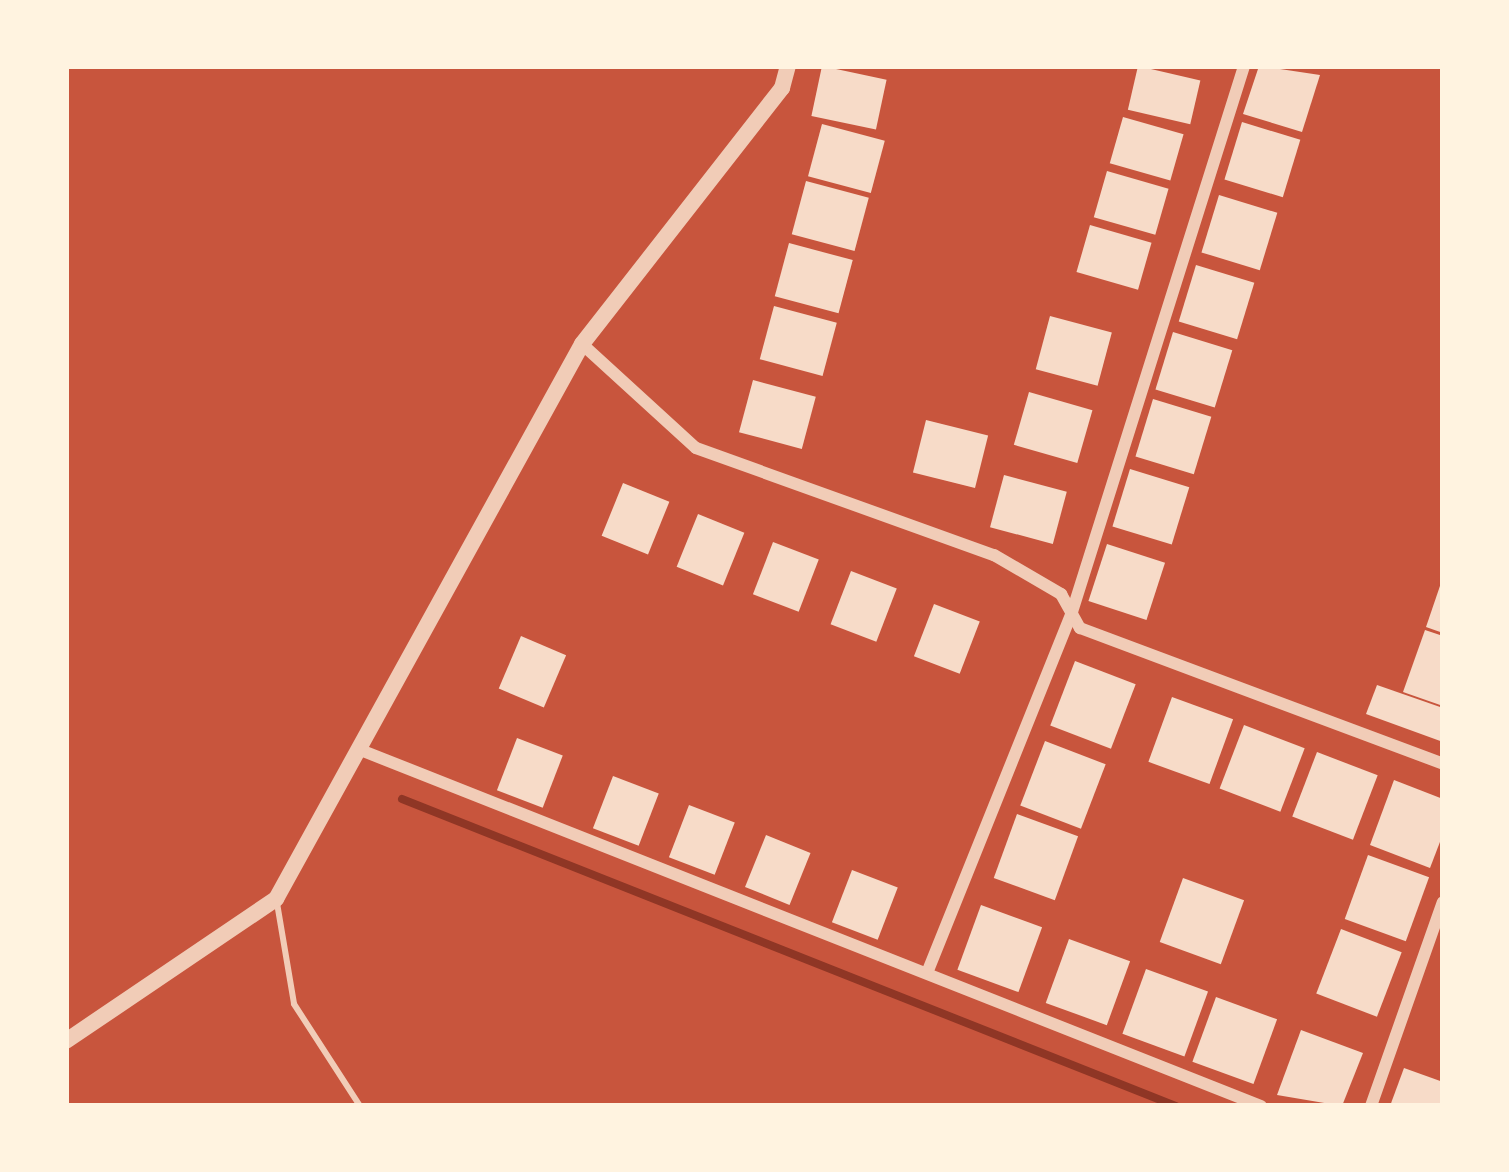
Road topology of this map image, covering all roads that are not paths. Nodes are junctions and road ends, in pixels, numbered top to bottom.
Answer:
1 (788, 66) edge
2 (1244, 66) edge
3 (582, 344) junction
4 (1072, 612) junction
5 (358, 749) junction
6 (1443, 764) edge
7 (276, 899) junction
8 (1443, 902) edge
9 (927, 973) junction
10 (66, 1041) edge
11 (360, 1106) edge
12 (1262, 1106) edge
13 (1371, 1106) edge

1 - 3 street
2 - 4 street
3 - 4 street
3 - 5 street
4 - 6 street
4 - 9 street
5 - 7 street
5 - 9 street
7 - 10 street
7 - 11 lane
8 - 13 street
9 - 12 street

